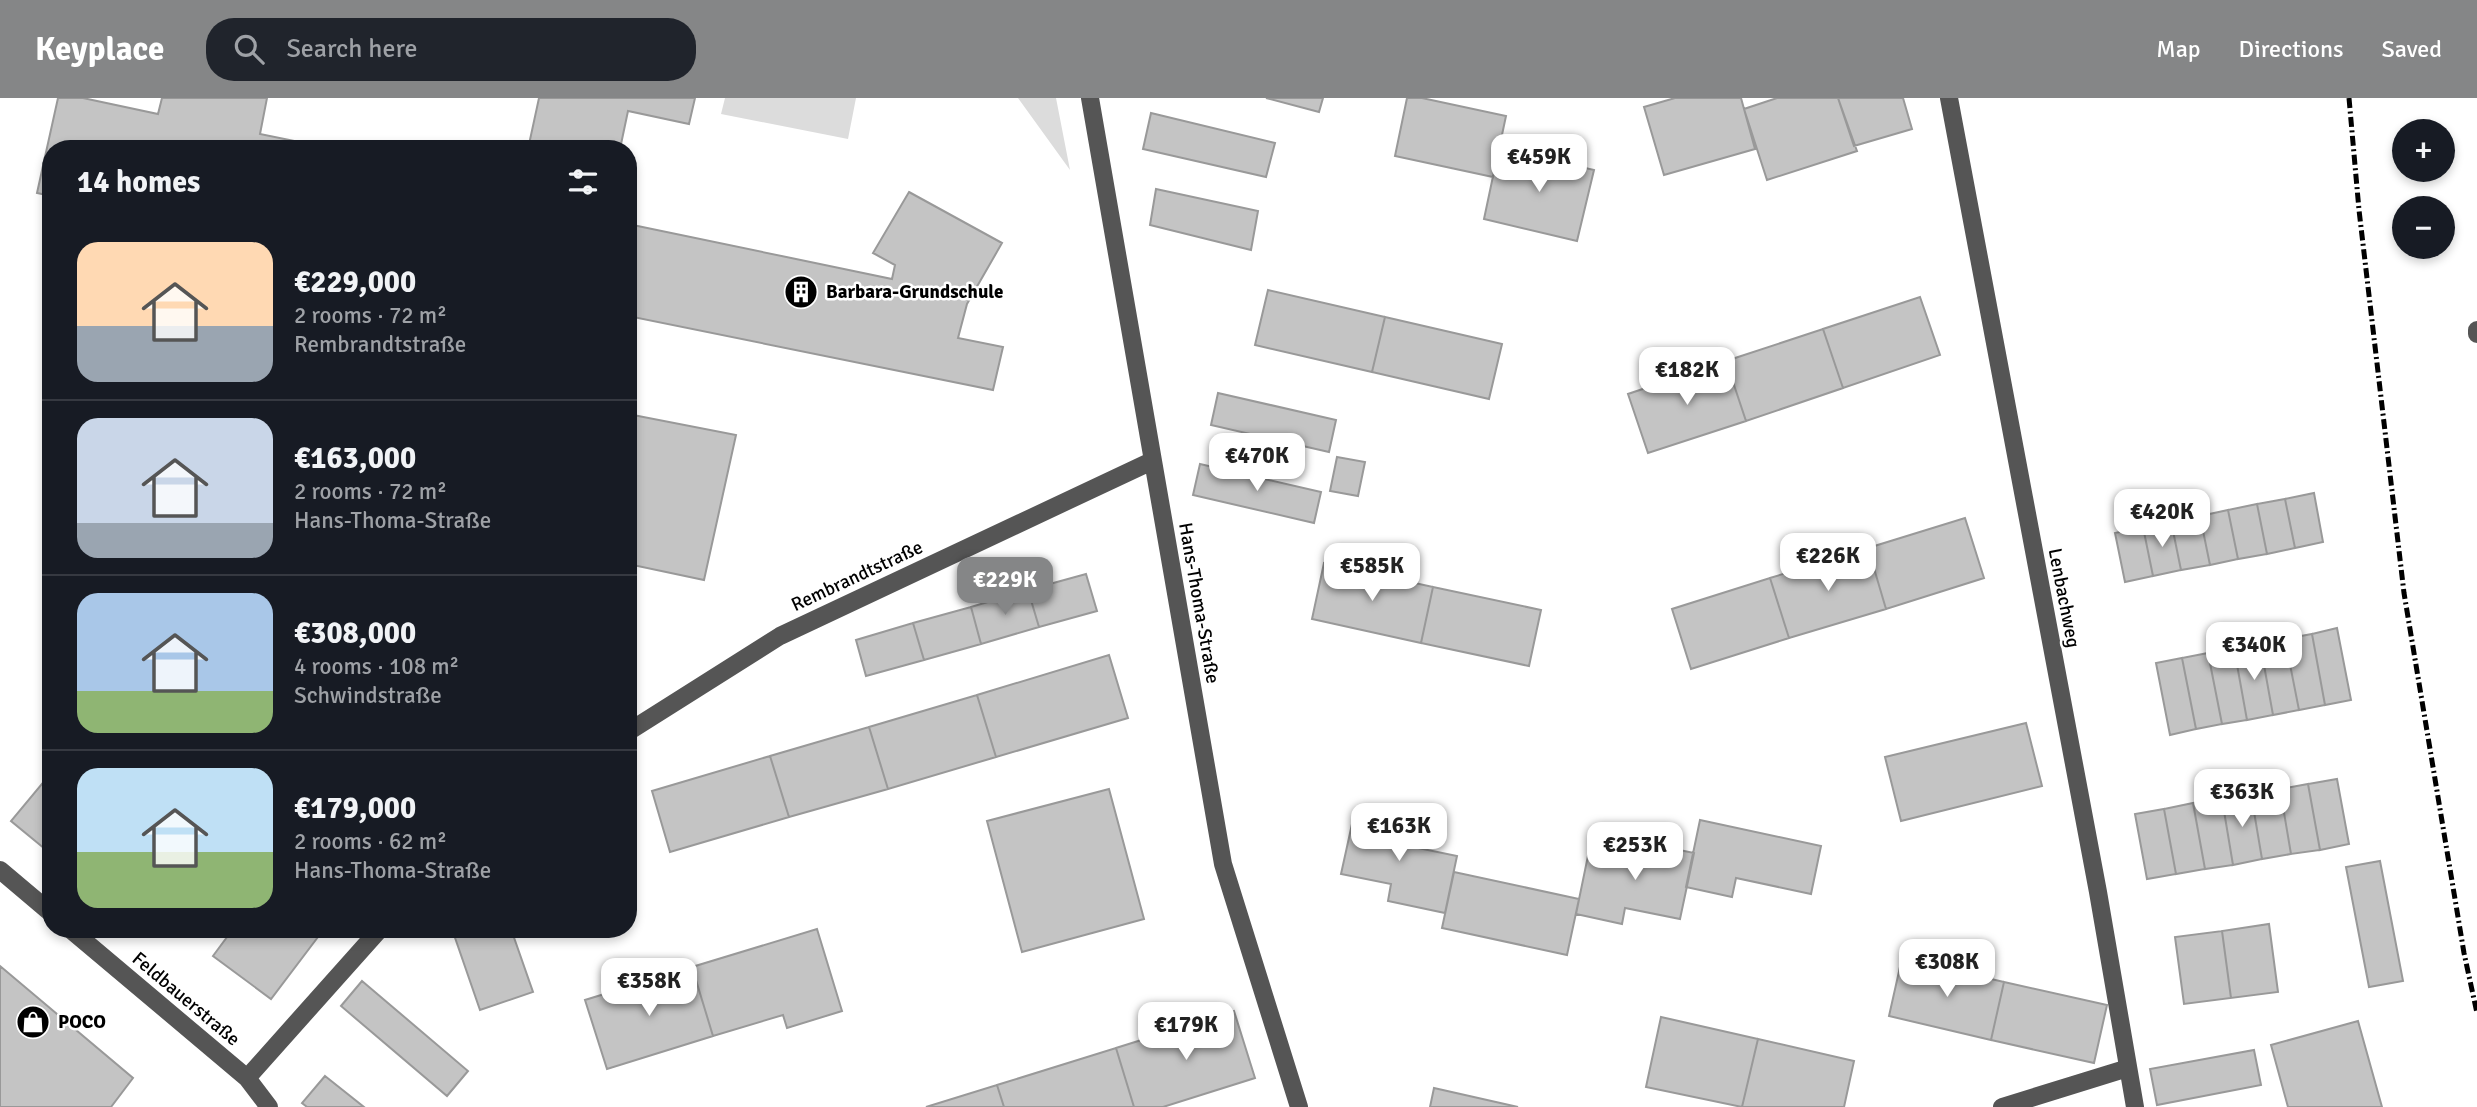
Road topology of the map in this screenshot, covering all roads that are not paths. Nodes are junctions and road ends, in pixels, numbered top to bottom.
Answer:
1 (1090, 98) edge
2 (1949, 98) edge
3 (1152, 461) junction
4 (637, 726) edge
5 (0, 870) edge
6 (42, 905) edge
7 (81, 938) edge
8 (372, 938) edge
9 (2128, 1068) junction
10 (247, 1078) junction
11 (269, 1107) edge
12 (1299, 1107) edge
13 (2001, 1107) edge
14 (2135, 1107) edge

1 - 3 street, Hans-Thoma-Straße
2 - 9 street, Lenbachweg
3 - 4 street, Rembrandtstraße
3 - 12 street, Hans-Thoma-Straße
5 - 6 street
7 - 10 street, Feldbauerstraße
8 - 10 street
9 - 13 street
9 - 14 street, Lenbachweg
10 - 11 street, Feldbauerstraße

